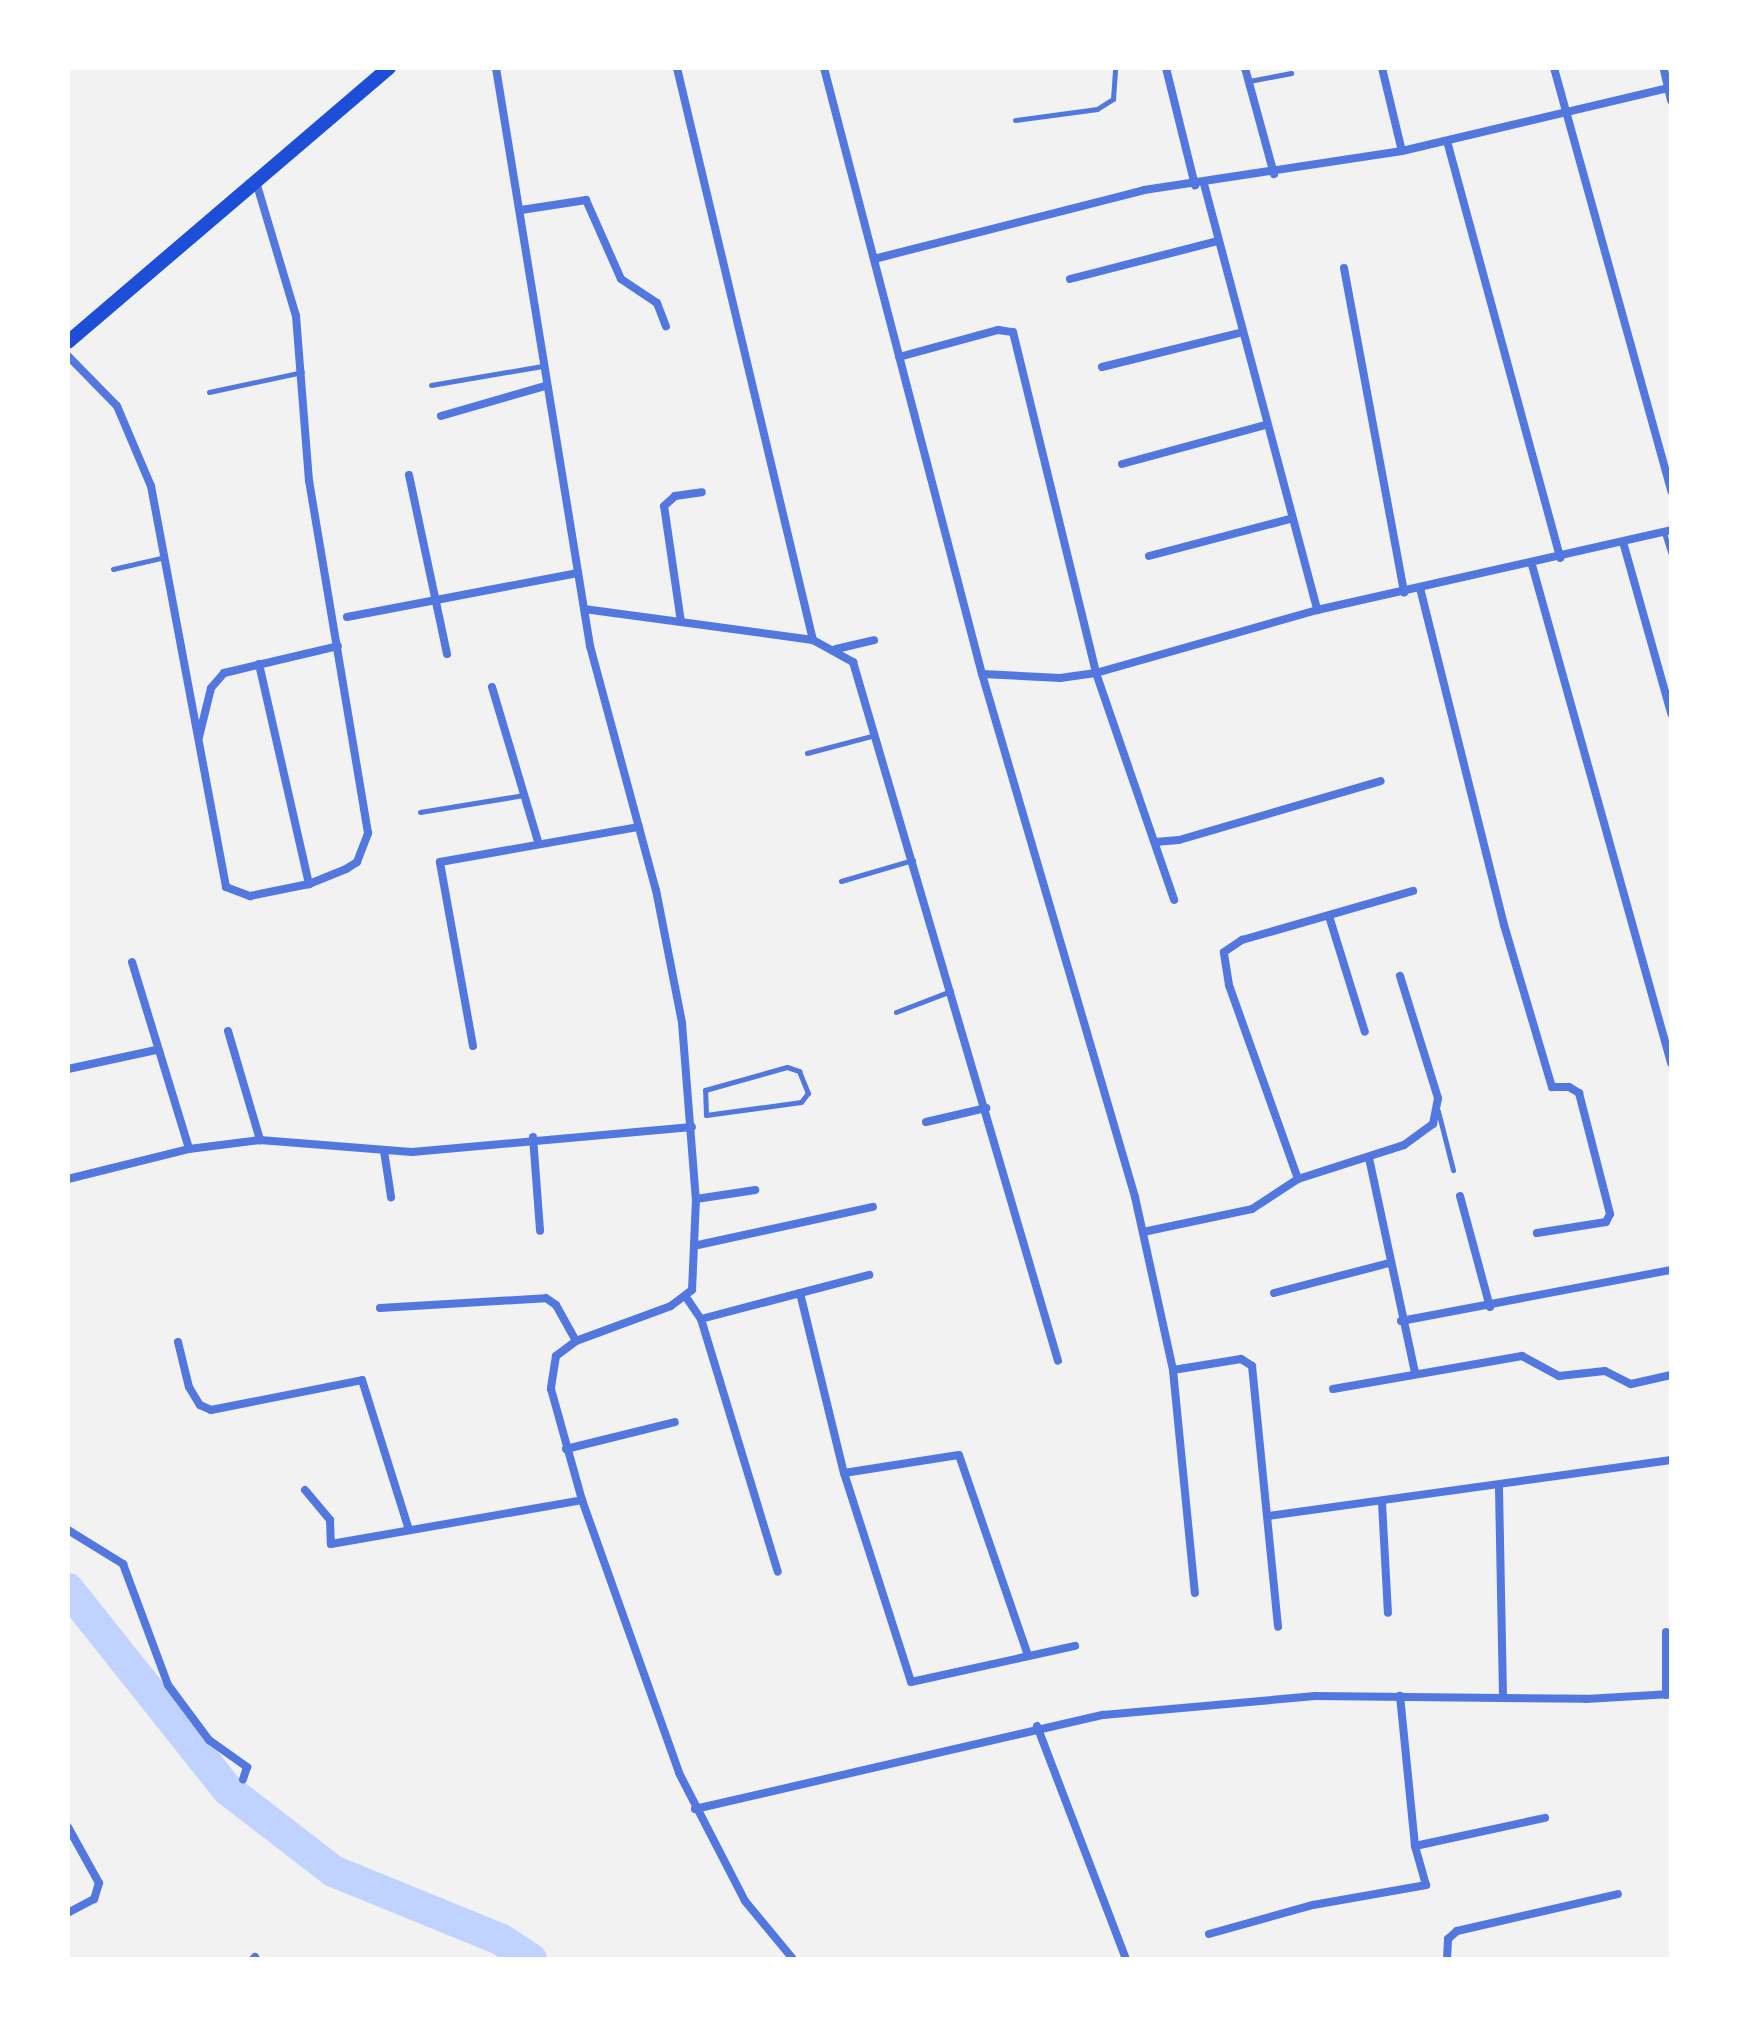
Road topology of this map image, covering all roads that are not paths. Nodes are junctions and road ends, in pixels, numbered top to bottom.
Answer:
1 (389, 68) edge
2 (496, 68) edge
3 (677, 68) edge
4 (824, 68) edge
5 (1115, 68) edge
6 (1166, 68) edge
7 (1245, 68) edge
8 (1382, 68) edge
9 (1554, 68) edge
10 (1664, 70) dead end
11 (1291, 73) dead end
12 (1249, 81) junction
13 (1668, 88) junction
14 (1671, 100) edge
15 (1566, 113) junction
16 (1015, 120) dead end
17 (1447, 141) junction
18 (1402, 151) junction
19 (1274, 174) junction
20 (255, 180) junction
21 (1200, 184) junction
22 (521, 210) junction
23 (1218, 241) junction
24 (874, 259) junction
25 (1344, 268) dead end
26 (1070, 279) dead end
27 (666, 326) dead end
28 (1243, 332) junction
29 (68, 342) edge
30 (68, 356) edge
31 (899, 357) junction
32 (542, 366) junction
33 (1102, 367) dead end
34 (302, 372) junction
35 (431, 385) dead end
36 (545, 386) junction
37 (209, 392) dead end
38 (441, 416) dead end
39 (1266, 425) junction
40 (1122, 464) dead end
41 (409, 475) dead end
42 (1671, 491) edge
43 (702, 492) dead end
44 (1290, 519) junction
45 (1667, 531) edge
46 (1623, 542) junction
47 (1671, 555) edge
48 (1149, 556) dead end
49 (165, 557) junction
50 (1560, 558) junction
51 (1532, 565) junction
52 (113, 569) dead end
53 (578, 573) junction
54 (1420, 588) junction
55 (1404, 592) junction
56 (437, 600) junction
57 (584, 609) junction
58 (1317, 610) junction
59 (347, 617) dead end
60 (681, 622) junction
61 (813, 640) junction
62 (874, 640) dead end
63 (338, 646) junction
64 (835, 649) junction
65 (447, 654) dead end
66 (259, 664) junction
67 (1096, 673) junction
68 (982, 674) junction
69 (492, 687) dead end
70 (1671, 713) edge
71 (876, 735) junction
72 (198, 743) junction
73 (807, 753) dead end
74 (1381, 781) dead end
75 (524, 795) junction
76 (420, 812) dead end
77 (639, 827) junction
78 (538, 841) junction
79 (1155, 842) junction
80 (913, 860) junction
81 (841, 881) dead end
82 (309, 884) junction
83 (1413, 891) dead end
84 (1174, 900) dead end
85 (1329, 916) junction
86 (132, 962) dead end
87 (1400, 976) dead end
88 (951, 991) junction
89 (896, 1012) dead end
90 (228, 1031) dead end
91 (1365, 1032) dead end
92 (473, 1046) dead end
93 (156, 1050) junction
94 (1671, 1063) edge
95 (68, 1069) edge
96 (690, 1107) junction
97 (703, 1107) junction
98 (986, 1108) junction
99 (1437, 1110) junction
100 (926, 1122) dead end
101 (692, 1127) junction
102 (533, 1137) junction
103 (260, 1140) junction
104 (189, 1149) junction
105 (384, 1151) junction
106 (1369, 1158) junction
107 (1453, 1170) dead end
108 (68, 1179) edge
109 (1298, 1179) junction
110 (755, 1190) dead end
111 (1460, 1196) dead end
112 (391, 1197) dead end
113 (696, 1199) junction
114 (873, 1207) dead end
115 (540, 1231) dead end
116 (1143, 1232) junction
117 (1537, 1233) dead end
118 (698, 1245) junction
119 (1389, 1263) junction
120 (1671, 1270) edge
121 (869, 1275) dead end
122 (800, 1293) junction
123 (1274, 1293) dead end
124 (686, 1297) junction
125 (1490, 1307) junction
126 (380, 1308) dead end
127 (701, 1319) junction
128 (1401, 1321) junction
129 (576, 1341) junction
130 (178, 1342) dead end
131 (1058, 1361) dead end
132 (1173, 1370) junction
133 (1415, 1373) junction
134 (1671, 1375) edge
135 (1333, 1389) dead end
136 (675, 1422) dead end
137 (566, 1449) junction
138 (1671, 1460) edge
139 (844, 1473) junction
140 (1499, 1488) junction
141 (305, 1490) dead end
142 (582, 1500) junction
143 (1382, 1503) junction
144 (1268, 1516) junction
145 (68, 1530) edge
146 (409, 1530) junction
147 (778, 1572) dead end
148 (1195, 1593) dead end
149 (1388, 1613) dead end
150 (1278, 1627) dead end
151 (1666, 1632) dead end
152 (1075, 1646) dead end
153 (1027, 1653) junction
154 (1668, 1695) edge
155 (1400, 1696) junction
156 (1503, 1698) junction
157 (1037, 1726) junction
158 (243, 1779) dead end
159 (695, 1809) junction
160 (1545, 1818) dead end
161 (68, 1827) edge
162 (1415, 1846) junction
163 (1618, 1894) dead end
164 (68, 1913) edge
165 (1209, 1934) dead end
166 (793, 1959) edge
167 (1126, 1959) edge
168 (1447, 1959) edge

1 - 20 main road
2 - 22 street
3 - 61 street
4 - 24 street
5 - 16 lane
6 - 21 street
7 - 12 street
8 - 18 street
9 - 15 street
10 - 13 street
11 - 12 lane
12 - 19 street
13 - 14 street
13 - 15 street
15 - 17 street
15 - 42 street
17 - 18 street
17 - 50 street
18 - 19 street
19 - 21 street
20 - 29 main road
20 - 34 street
21 - 23 street
21 - 24 street
22 - 27 street
22 - 32 street
23 - 26 street
23 - 28 street
24 - 31 street
25 - 55 street
28 - 33 street
28 - 39 street
30 - 49 street
31 - 67 street
31 - 68 street
32 - 35 lane
32 - 36 street
34 - 37 lane
34 - 63 street
36 - 38 street
36 - 53 street
39 - 40 street
39 - 44 street
41 - 56 street
43 - 60 street
44 - 48 street
44 - 58 street
45 - 46 street
45 - 47 lane
46 - 50 street
46 - 70 street
49 - 52 lane
49 - 72 street
50 - 51 street
51 - 54 street
51 - 94 street
53 - 56 street
53 - 57 street
54 - 55 street
54 - 117 street
55 - 58 street
56 - 59 street
56 - 65 street
57 - 60 street
57 - 77 street
58 - 67 street
60 - 61 street
61 - 64 street
62 - 64 street
63 - 66 street
63 - 82 street
64 - 71 street
66 - 72 street
66 - 82 street
67 - 68 street
67 - 79 street
68 - 116 street
69 - 75 street
71 - 73 lane
71 - 80 street
72 - 82 street
74 - 79 street
75 - 76 lane
75 - 78 street
77 - 78 street
77 - 96 street
78 - 92 street
79 - 84 street
80 - 81 lane
80 - 88 street
83 - 85 street
85 - 91 street
85 - 109 street
86 - 93 street
87 - 99 street
88 - 89 lane
88 - 98 street
90 - 103 street
93 - 95 street
93 - 104 street
96 - 97 lane
96 - 101 street
97 - 97 lane
98 - 100 street
98 - 131 street
99 - 106 street
99 - 107 lane
101 - 102 street
101 - 113 street
102 - 105 street
102 - 115 street
103 - 104 street
103 - 105 street
104 - 108 street
105 - 112 street
106 - 109 street
106 - 119 street
109 - 116 street
110 - 113 street
111 - 125 street
113 - 118 street
114 - 118 street
116 - 132 street
118 - 124 street
119 - 123 street
119 - 128 street
120 - 125 street
121 - 122 street
122 - 127 street
122 - 139 street
124 - 127 street
124 - 129 street
125 - 128 street
126 - 129 street
127 - 147 street
128 - 133 street
129 - 137 street
130 - 146 street
132 - 144 street
132 - 148 street
133 - 134 street
133 - 135 street
136 - 137 street
137 - 142 street
138 - 140 street
139 - 153 street
139 - 153 street
140 - 143 street
140 - 156 street
141 - 146 street
142 - 146 street
142 - 159 street
143 - 144 street
143 - 149 street
144 - 150 street
145 - 158 street
151 - 154 street
152 - 153 street
154 - 156 street
155 - 156 street
155 - 157 street
155 - 162 street
157 - 159 street
157 - 167 street
159 - 166 street
160 - 162 street
161 - 164 street
162 - 165 street
163 - 168 street

